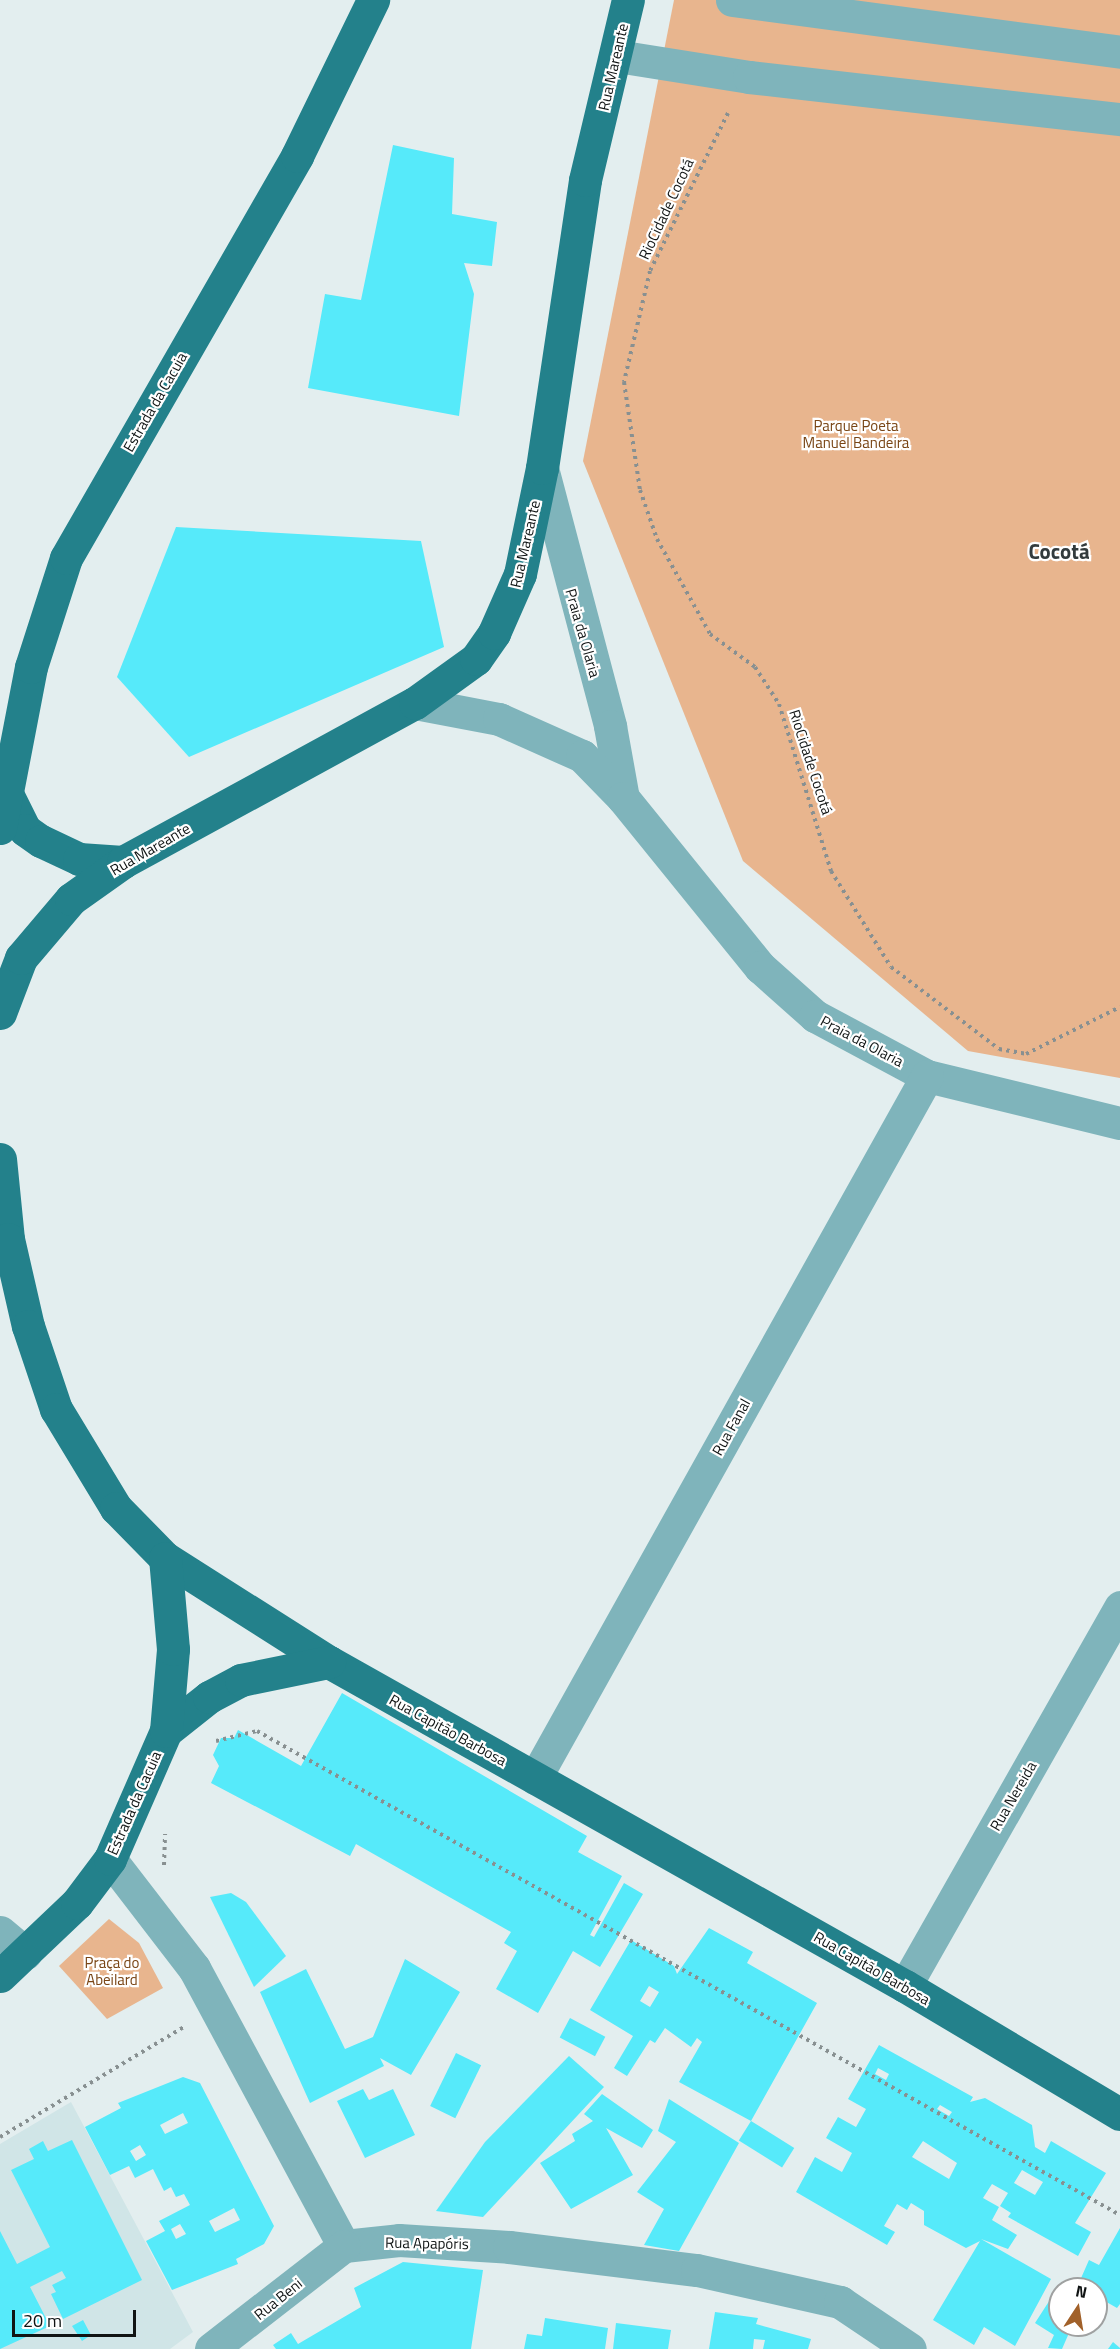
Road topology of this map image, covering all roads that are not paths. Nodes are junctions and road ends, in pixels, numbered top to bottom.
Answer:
1 (373, 0) edge
2 (628, 0) edge
3 (732, 0) edge
4 (1120, 52) edge
5 (617, 56) junction
6 (1120, 119) edge
7 (542, 468) junction
8 (416, 703) junction
9 (7, 794) junction
10 (623, 798) junction
11 (0, 828) edge
12 (123, 862) junction
13 (0, 1014) edge
14 (927, 1076) junction
15 (1120, 1124) edge
16 (0, 1159) edge
17 (165, 1558) junction
18 (1120, 1607) edge
19 (329, 1662) junction
20 (166, 1731) junction
21 (535, 1778) junction
22 (110, 1859) junction
23 (0, 1932) edge
24 (25, 1953) junction
25 (0, 1976) edge
26 (905, 1986) junction
27 (1120, 2114) edge
28 (344, 2246) junction
29 (211, 2349) edge
30 (910, 2349) edge

1 - 9 main road, Estrada da Cacuia
2 - 5 main road, Rua Mareante
3 - 4 street
5 - 6 street
5 - 7 main road, Rua Mareante
7 - 8 main road, Rua Mareante
7 - 10 street, Praia da Olaria
8 - 10 street, Praia da Olaria
8 - 12 main road, Rua Mareante
9 - 11 main road, Estrada da Cacuia
9 - 12 main road
10 - 14 street, Praia da Olaria
12 - 13 main road, Rua Mareante
14 - 15 street, Praia da Olaria
14 - 21 street, Rua Fanal
16 - 17 main road, Rua Capitão Barbosa
17 - 19 main road, Rua Capitão Barbosa
17 - 20 main road, Estrada da Cacuia
18 - 26 street, Rua Nereida
19 - 20 main road, Estrada da Cacuia
19 - 21 main road, Rua Capitão Barbosa
20 - 22 main road, Estrada da Cacuia
21 - 26 main road, Rua Capitão Barbosa
22 - 24 main road, Estrada da Cacuia
22 - 28 street
23 - 24 street
24 - 25 main road, Estrada da Cacuia
26 - 27 main road, Rua Capitão Barbosa
28 - 29 street, Rua Beni
28 - 30 street, Rua Apapóris

